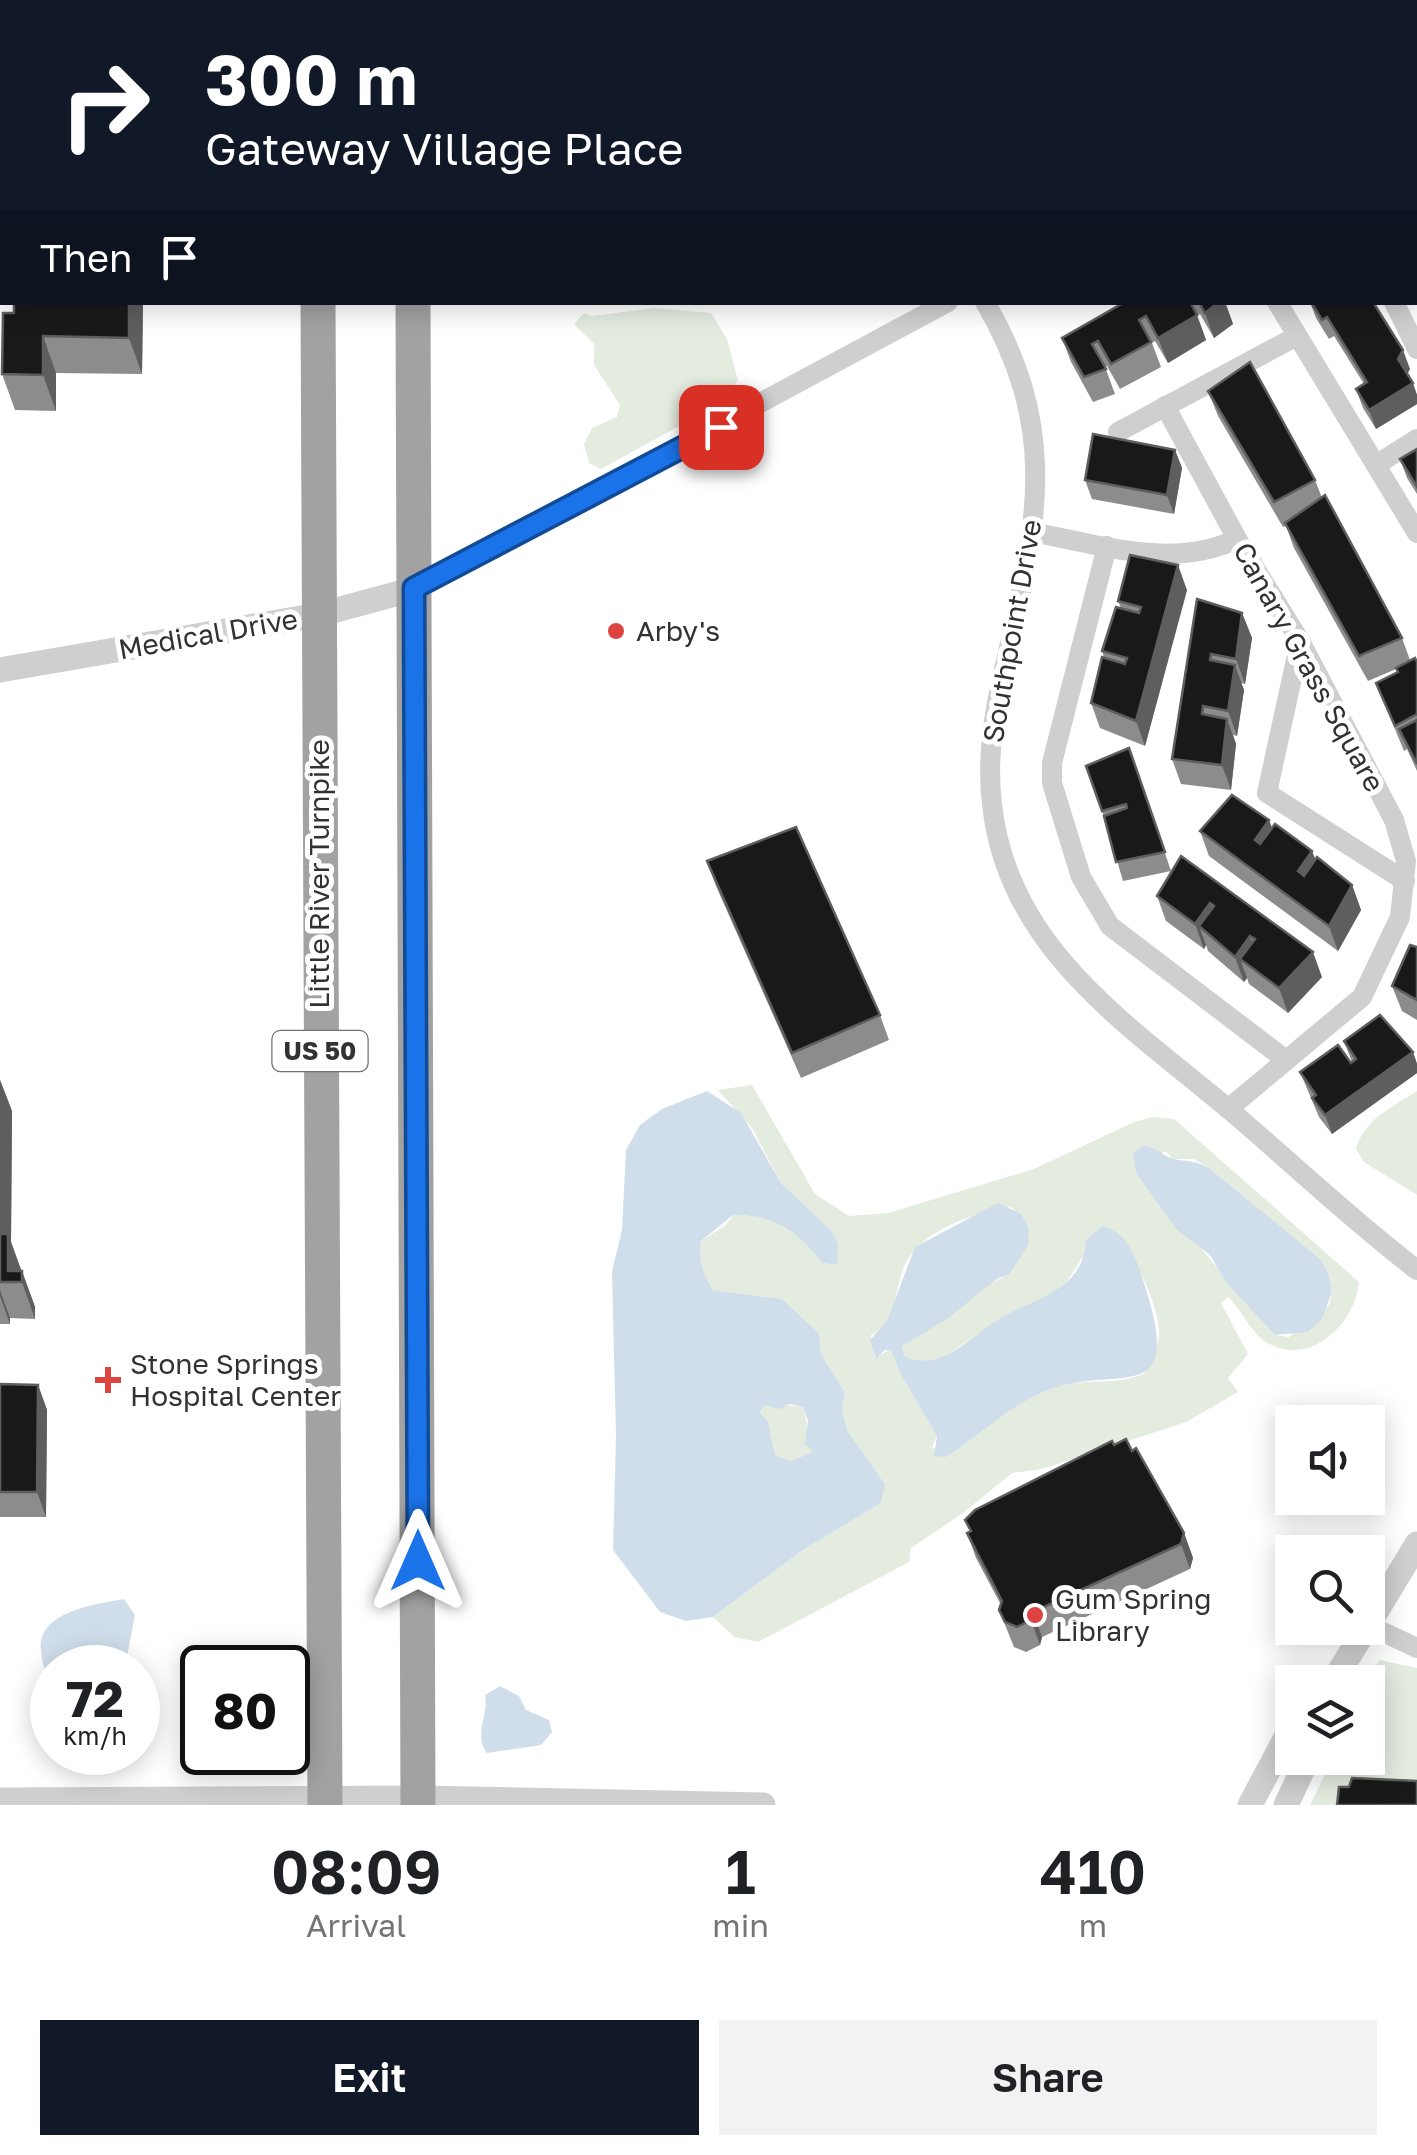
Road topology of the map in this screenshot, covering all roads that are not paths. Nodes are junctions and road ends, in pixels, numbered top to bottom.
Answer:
1 (318, 305) edge
2 (413, 305) edge
3 (942, 305) edge
4 (987, 305) edge
5 (1279, 305) edge
6 (1395, 305) edge
7 (1297, 336) junction
8 (1417, 349) edge
9 (1166, 406) junction
10 (1118, 432) dead end
11 (1417, 440) edge
12 (1376, 465) junction
13 (1031, 532) junction
14 (1417, 533) edge
15 (1237, 539) junction
16 (1106, 546) junction
17 (414, 588) junction
18 (318, 615) junction
19 (1300, 641) junction
20 (0, 670) edge
21 (1406, 881) junction
22 (1286, 1060) junction
23 (1228, 1109) junction
24 (1417, 1270) edge
25 (1417, 1544) edge
26 (1385, 1596) edge
27 (1385, 1634) edge
28 (1417, 1648) edge
29 (1275, 1758) edge
30 (1300, 1775) edge
31 (0, 1800) edge
32 (419, 1801) edge
33 (325, 1802) edge
34 (763, 1805) edge
35 (1250, 1805) edge
36 (1286, 1805) edge

1 - 18 highway, Little River Turnpike / US 50
2 - 17 highway
3 - 17 street
4 - 13 street, Southpoint Drive
5 - 7 street
6 - 8 street
7 - 9 street
7 - 12 street
9 - 10 street
9 - 15 street, Canary Grass Square
11 - 12 street
12 - 14 street
13 - 16 street
13 - 23 street, Southpoint Drive
15 - 16 street
15 - 19 street, Canary Grass Square
16 - 22 street
17 - 18 street, Medical Drive
17 - 32 highway
18 - 20 street, Medical Drive
18 - 33 highway, Little River Turnpike / US 50
19 - 21 street, Canary Grass Square
19 - 21 street
21 - 22 street, Canary Grass Square
22 - 23 street, Canary Grass Square
23 - 24 street, Southpoint Drive
25 - 26 street
27 - 28 street
29 - 35 street
30 - 36 street
31 - 33 street
32 - 33 street
32 - 34 street

